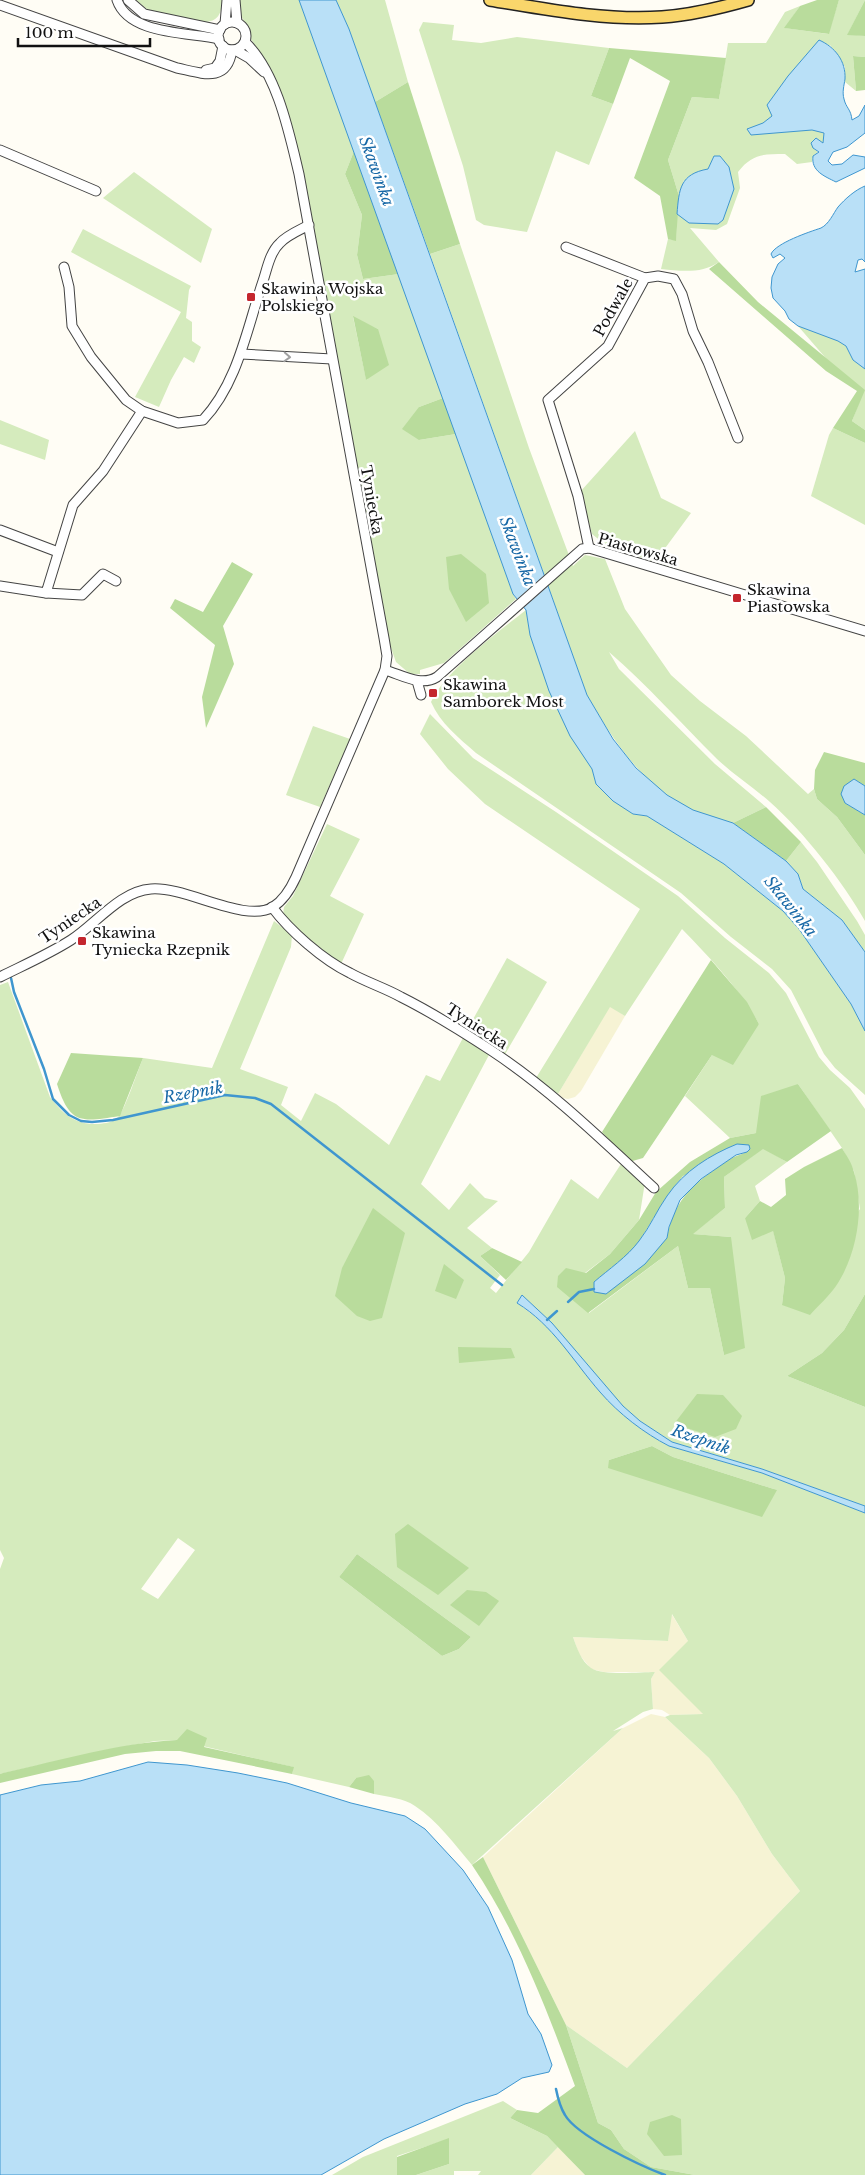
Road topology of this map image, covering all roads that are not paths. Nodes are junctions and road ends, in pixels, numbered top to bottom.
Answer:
1 (117, 0) edge
2 (128, 0) edge
3 (227, 0) edge
4 (235, 0) edge
5 (490, 0) edge
6 (748, 0) edge
7 (0, 5) edge
8 (237, 23) junction
9 (222, 35) junction
10 (245, 42) junction
11 (234, 50) junction
12 (198, 72) junction
13 (268, 77) junction
14 (0, 150) edge
15 (96, 191) dead end
16 (309, 224) junction
17 (566, 247) dead end
18 (64, 267) dead end
19 (645, 278) junction
20 (241, 354) junction
21 (332, 359) junction
22 (142, 411) junction
23 (738, 438) dead end
24 (0, 530) edge
25 (586, 548) junction
26 (58, 552) junction
27 (116, 581) dead end
28 (0, 586) edge
29 (46, 593) junction
30 (865, 632) edge
31 (385, 670) junction
32 (417, 681) junction
33 (421, 695) dead end
34 (272, 908) junction
35 (0, 977) edge
36 (654, 1188) dead end

1 - 9 street
2 - 9 street
3 - 9 street
4 - 8 street
5 - 6 main road
7 - 12 street
8 - 9 street
8 - 10 street, Tyniecka
9 - 11 street, Tyniecka
9 - 12 street
10 - 11 street
10 - 13 street, Tyniecka
11 - 12 street
11 - 13 street, Tyniecka
13 - 16 street, Tyniecka
14 - 15 street
16 - 20 street
16 - 21 street, Tyniecka
17 - 19 street
18 - 22 street
19 - 23 street, Podwale
19 - 25 street, Podwale
20 -> 21 street
20 - 22 street
21 - 31 street, Tyniecka
22 - 26 street
24 - 26 street
25 - 30 street, Piastowska
25 - 32 street, Piastowska
26 - 29 street
27 - 29 street
28 - 29 street
31 - 32 street
31 - 34 street, Tyniecka
32 - 33 street
34 - 35 street, Tyniecka
34 - 36 street, Tyniecka

